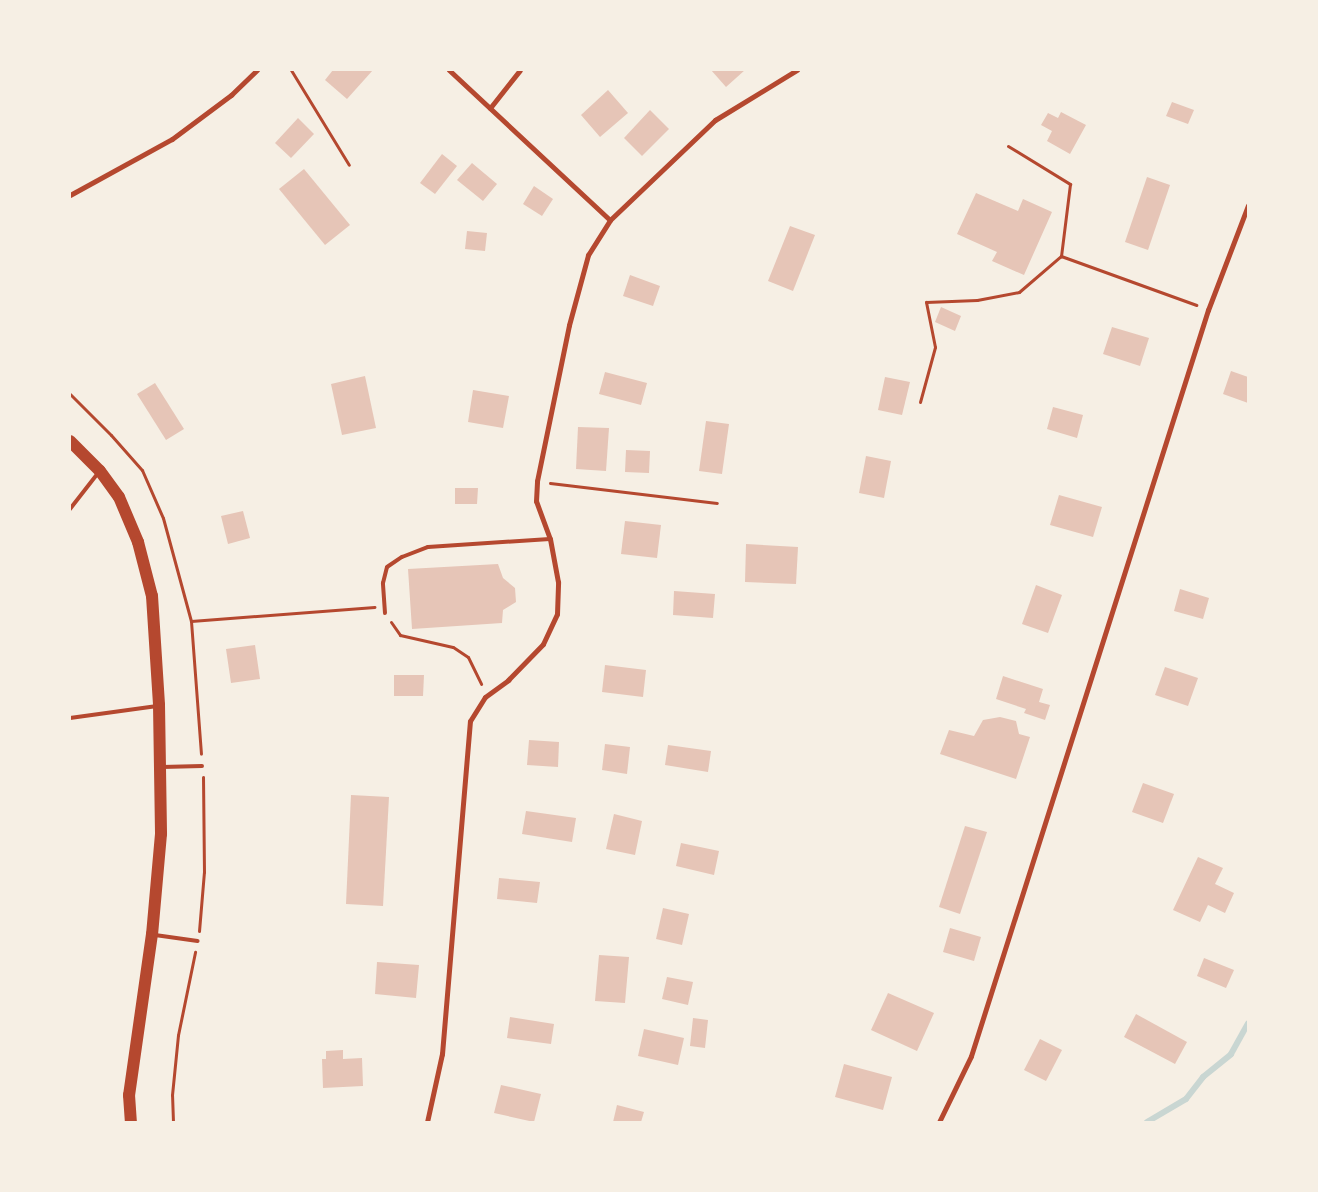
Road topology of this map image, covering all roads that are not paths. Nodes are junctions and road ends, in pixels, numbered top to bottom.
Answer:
1 (257, 70) edge
2 (449, 70) edge
3 (520, 70) edge
4 (797, 70) edge
5 (490, 108) junction
6 (70, 195) edge
7 (1248, 205) edge
8 (610, 220) junction
9 (70, 441) edge
10 (100, 471) junction
11 (70, 509) edge
12 (550, 539) junction
13 (385, 613) road end
14 (159, 705) junction
15 (70, 718) edge
16 (202, 766) dead end
17 (160, 767) junction
18 (152, 934) junction
19 (198, 941) dead end
20 (131, 1122) edge
21 (427, 1122) edge
22 (939, 1122) edge

1 - 6 street
2 - 5 street
3 - 5 street
4 - 8 street
5 - 8 street
7 - 22 street
8 - 12 street
9 - 10 main road
10 - 11 lane
10 - 14 main road
12 - 13 lane
12 - 21 street
14 - 15 lane
14 - 17 main road
16 - 17 lane
17 - 18 main road
18 - 19 lane
18 - 20 main road

